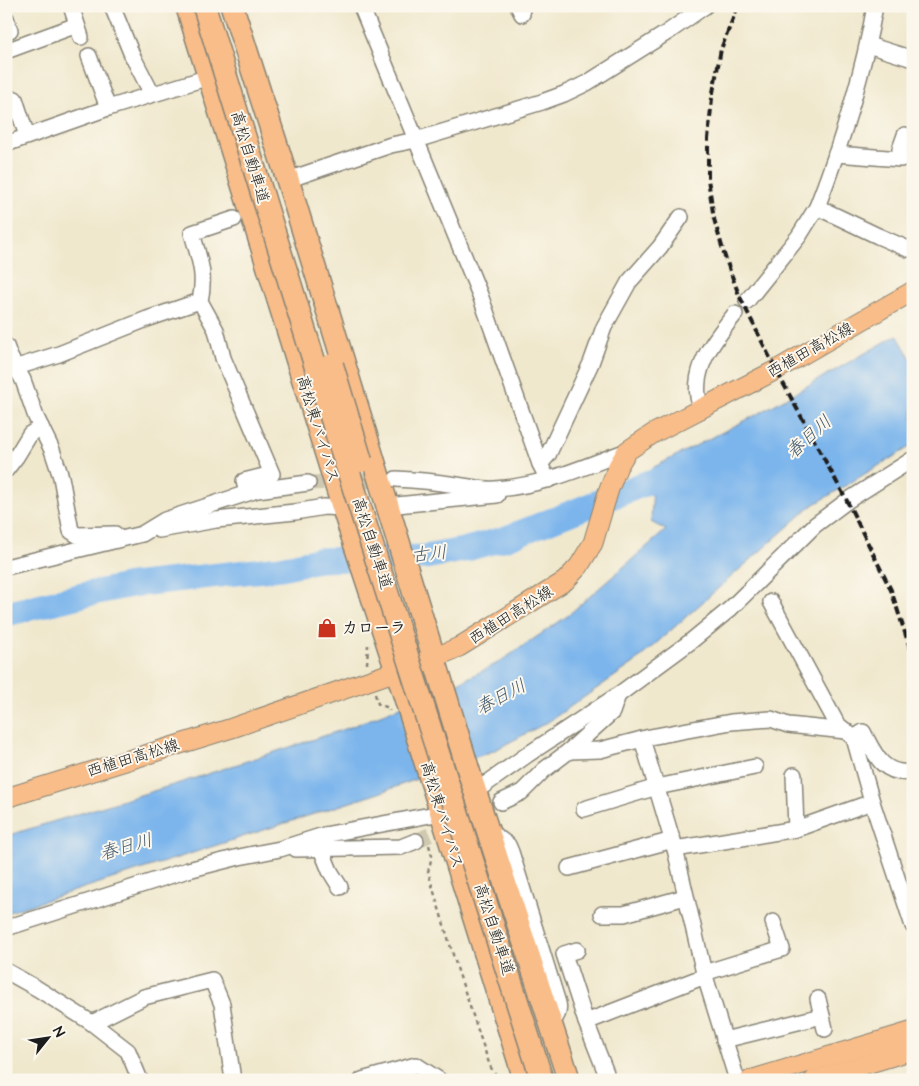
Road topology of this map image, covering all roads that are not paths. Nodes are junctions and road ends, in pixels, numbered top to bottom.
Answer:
1 (71, 6) edge
2 (112, 6) edge
3 (187, 6) edge
4 (204, 6) edge
5 (219, 6) edge
6 (232, 6) edge
7 (361, 6) edge
8 (706, 6) edge
9 (874, 6) edge
10 (868, 45) junction
11 (6, 51) edge
12 (89, 56) dead end
13 (913, 59) edge
14 (209, 77) junction
15 (152, 94) junction
16 (15, 99) dead end
17 (108, 108) junction
18 (905, 135) dead end
19 (27, 136) junction
20 (416, 140) junction
21 (6, 144) edge
22 (836, 154) junction
23 (288, 181) junction
24 (817, 207) junction
25 (681, 217) dead end
26 (234, 219) dead end
27 (913, 249) edge
28 (913, 291) edge
29 (200, 301) junction
30 (747, 301) dead end
31 (735, 314) dead end
32 (6, 346) edge
33 (17, 367) junction
34 (701, 408) junction
35 (41, 427) junction
36 (623, 459) junction
37 (913, 460) edge
38 (540, 464) junction
39 (6, 470) edge
40 (396, 479) tunnel mouth
41 (548, 480) junction
42 (308, 483) tunnel mouth
43 (530, 485) junction
44 (247, 493) junction
45 (388, 511) junction
46 (344, 513) junction
47 (142, 534) junction
48 (126, 538) junction
49 (6, 567) edge
50 (771, 602) dead end
51 (437, 666) junction
52 (400, 679) junction
53 (618, 695) junction
54 (850, 735) junction
55 (642, 739) junction
56 (569, 751) junction
57 (755, 767) dead end
58 (913, 772) edge
59 (794, 775) dead end
60 (474, 787) junction
61 (657, 787) junction
62 (6, 798) edge
63 (501, 802) dead end
64 (872, 802) junction
65 (433, 809) junction
66 (584, 809) dead end
67 (796, 829) junction
68 (416, 841) tunnel mouth
69 (674, 845) junction
70 (280, 849) junction
71 (321, 849) junction
72 (569, 868) dead end
73 (340, 887) dead end
74 (685, 897) junction
75 (602, 914) dead end
76 (773, 922) dead end
77 (913, 926) edge
78 (6, 928) edge
79 (577, 950) dead end
80 (6, 971) edge
81 (704, 974) junction
82 (818, 999) dead end
83 (586, 1022) junction
84 (92, 1023) junction
85 (913, 1031) edge
86 (724, 1040) junction
87 (913, 1050) edge
88 (606, 1074) dead end
89 (140, 1080) edge
90 (232, 1080) edge
91 (362, 1080) edge
92 (439, 1080) edge
93 (525, 1080) edge
94 (542, 1080) edge
95 (556, 1080) edge
96 (569, 1080) edge
97 (737, 1080) edge
98 (750, 1080) edge
99 (814, 1080) edge

1 - 11 street
2 - 15 street
3 - 14 highway, 高松東バイパス
4 - 94 highway, 高松自動車道, bridge
5 - 95 highway, 高松自動車道, bridge
6 - 23 highway
7 - 20 street
8 - 20 street
9 - 10 street
10 - 13 street
10 - 22 street
12 - 17 street
14 - 15 street
14 - 46 highway, 高松東バイパス
15 - 17 street
16 - 19 street
17 - 19 street
18 - 22 street
19 - 21 street
20 - 23 street
20 - 38 street
22 - 24 street
23 - 45 highway
24 - 27 street
24 - 30 street
25 - 38 street
26 - 29 street
28 - 34 main road, 西植田高松線
29 - 33 street
29 - 44 street
31 - 34 street
32 - 33 street
33 - 35 street
34 - 36 main road, 西植田高松線
35 - 39 street
35 - 48 street
36 - 41 street
36 - 51 main road, 西植田高松線
37 - 53 street
38 - 41 street
40 - 43 street
41 - 43 street
42 - 44 street
43 - 45 street
44 - 47 street
45 - 51 highway
46 - 47 street
46 - 52 highway, 高松東バイパス
47 - 48 street
48 - 49 street
50 - 54 street
51 - 52 main road, 西植田高松線
51 - 60 highway
52 - 62 main road, 西植田高松線
52 - 65 highway, 高松東バイパス
53 - 56 street
53 - 60 street
54 - 55 street
54 - 58 street
54 - 64 street
55 - 56 street
55 - 61 street
56 - 63 street
57 - 61 street
59 - 67 street
60 - 96 highway
61 - 66 street
61 - 69 street
64 - 67 street
64 - 77 street
65 - 70 street
65 - 93 highway, 高松東バイパス
67 - 69 street
68 - 71 street
69 - 72 street
69 - 74 street
70 - 71 street
70 - 78 street
71 - 73 street
74 - 75 street
74 - 81 street
76 - 81 street
79 - 83 street
80 - 84 street
81 - 83 street
81 - 86 street
82 - 86 street
83 - 88 street
84 - 89 street
84 - 90 street
85 - 98 main road
86 - 97 street
87 - 99 main road
91 - 92 street

